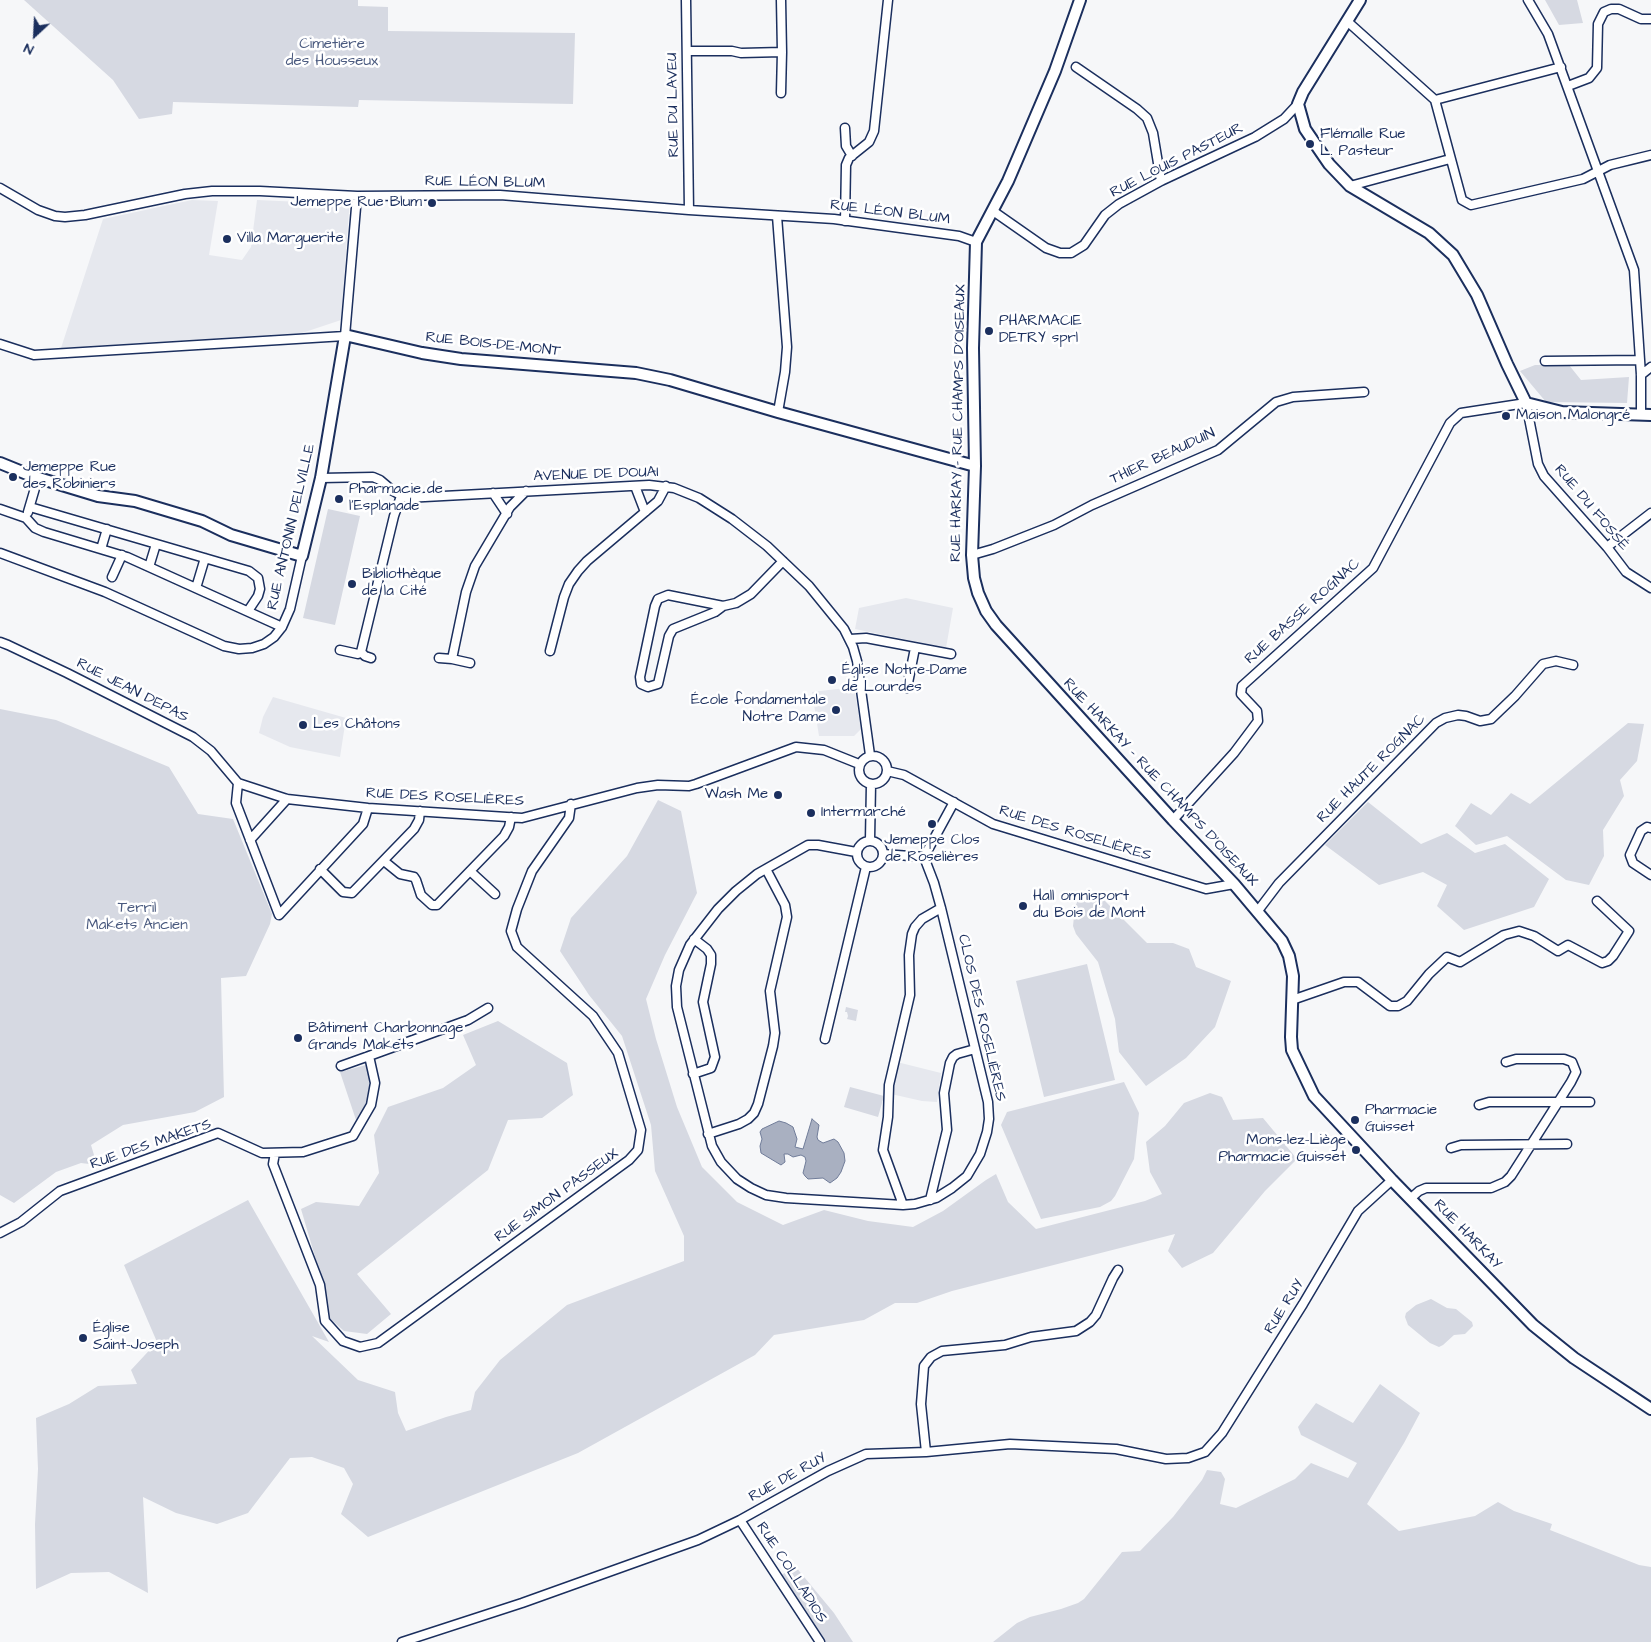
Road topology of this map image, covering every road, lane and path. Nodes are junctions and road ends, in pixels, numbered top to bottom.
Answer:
1 (686, 0) edge
2 (781, 0) edge
3 (888, 0) edge
4 (1080, 0) edge
5 (1360, 0) edge
6 (1528, 0) edge
7 (1651, 19) edge
8 (1348, 22) junction
9 (687, 51) junction
10 (782, 52) junction
11 (1076, 67) dead end
12 (1561, 67) junction
13 (1568, 86) junction
14 (781, 93) dead end
15 (1434, 100) junction
16 (1298, 104) junction
17 (845, 128) dead end
18 (1651, 155) edge
19 (852, 156) junction
20 (1450, 159) junction
21 (1597, 171) junction
22 (1161, 181) junction
23 (1350, 186) junction
24 (0, 188) edge
25 (357, 196) junction
26 (689, 210) junction
27 (993, 211) junction
28 (777, 216) junction
29 (844, 221) junction
30 (976, 242) junction
31 (345, 336) junction
32 (0, 344) edge
33 (1640, 360) junction
34 (1545, 361) dead end
35 (1651, 367) edge
36 (1641, 375) junction
37 (1364, 392) dead end
38 (1526, 403) junction
39 (778, 412) junction
40 (1646, 415) edge
41 (0, 463) edge
42 (975, 466) junction
43 (38, 478) junction
44 (320, 478) junction
45 (636, 486) junction
46 (666, 486) junction
47 (526, 491) junction
48 (493, 493) junction
49 (401, 496) junction
50 (30, 507) junction
51 (0, 508) edge
52 (645, 512) junction
53 (1651, 513) edge
54 (506, 514) junction
55 (26, 518) junction
56 (107, 529) junction
57 (156, 544) junction
58 (1608, 547) junction
59 (101, 549) junction
60 (0, 553) edge
61 (122, 555) junction
62 (972, 555) junction
63 (302, 556) junction
64 (205, 558) junction
65 (783, 561) junction
66 (150, 567) junction
67 (112, 577) dead end
68 (196, 588) junction
69 (1651, 588) edge
70 (723, 606) junction
71 (248, 611) junction
72 (282, 627) junction
73 (850, 639) junction
74 (0, 642) edge
75 (915, 648) junction
76 (340, 650) dead end
77 (550, 651) dead end
78 (361, 652) junction
79 (951, 654) dead end
80 (371, 658) dead end
81 (439, 658) dead end
82 (452, 658) junction
83 (470, 663) dead end
84 (1573, 665) dead end
85 (907, 688) dead end
86 (870, 755) junction
87 (859, 764) junction
88 (887, 771) junction
89 (238, 783) junction
90 (871, 784) junction
91 (287, 799) junction
92 (954, 802) junction
93 (571, 804) junction
94 (368, 808) junction
95 (420, 811) junction
96 (511, 817) junction
97 (1173, 820) junction
98 (1651, 828) edge
99 (250, 840) junction
100 (870, 840) junction
101 (856, 852) junction
102 (883, 854) junction
103 (924, 856) junction
104 (384, 861) junction
105 (866, 867) junction
106 (766, 869) junction
107 (320, 870) junction
108 (470, 871) junction
109 (1651, 875) edge
110 (1234, 884) junction
111 (495, 894) dead end
112 (1597, 901) dead end
113 (941, 908) junction
114 (1257, 912) junction
115 (694, 939) junction
116 (1292, 1000) junction
117 (488, 1008) dead end
118 (825, 1039) dead end
119 (975, 1049) junction
120 (1292, 1050) joint
121 (369, 1056) junction
122 (1506, 1062) dead end
123 (341, 1066) dead end
124 (693, 1074) junction
125 (1558, 1102) junction
126 (1590, 1102) dead end
127 (1479, 1105) dead end
128 (708, 1134) junction
129 (1567, 1144) dead end
130 (1531, 1145) junction
131 (1451, 1148) dead end
132 (275, 1153) junction
133 (1392, 1180) junction
134 (1410, 1199) junction
135 (930, 1200) junction
136 (903, 1205) junction
137 (0, 1233) edge
138 (1118, 1270) dead end
139 (1651, 1409) edge
140 (926, 1452) junction
141 (1205, 1452) joint
142 (740, 1520) junction
143 (402, 1642) edge
144 (820, 1642) edge

1 - 9 street, RUE DU LAVEU
2 - 10 street
3 - 19 street
4 - 27 street, RUE HARKAY - RUE CHAMPS D'OISEAUX
5 - 8 street
6 - 12 street
7 - 13 street
8 - 15 street
8 - 16 street
9 - 10 street
9 - 26 street, RUE DU LAVEU
10 - 14 street
11 - 22 street
12 - 13 street
12 - 15 street
13 - 21 street
15 - 20 street
16 - 22 street, RUE LOUIS PASTEUR
16 - 23 street
17 - 19 street
18 - 21 street
19 - 29 street
20 - 21 street
20 - 23 street
21 - 33 street
22 - 27 street, RUE LOUIS PASTEUR
23 - 38 street
24 - 25 street, RUE LÉON BLUM
25 - 26 street, RUE LÉON BLUM
25 - 31 street
26 - 28 street, RUE LÉON BLUM
27 - 30 street, RUE HARKAY - RUE CHAMPS D'OISEAUX
28 - 29 street, RUE LÉON BLUM
28 - 39 street
29 - 30 street, RUE LÉON BLUM
30 - 42 street, RUE HARKAY - RUE CHAMPS D'OISEAUX
31 - 32 street, RUE BOIS-DE-MONT
31 - 39 street, RUE BOIS-DE-MONT
31 - 44 street, RUE ANTONIN DELVILLE
33 - 34 street
33 - 36 street
35 - 36 street
36 - 40 street
37 - 62 street, THIER BEAUDUIN
38 - 40 street
38 - 58 street, RUE DU FOSSÉ
38 - 97 street, RUE BASSE ROGNAC
39 - 42 street, RUE BOIS-DE-MONT
41 - 43 street
42 - 62 street, RUE HARKAY - RUE CHAMPS D'OISEAUX
43 - 50 street
43 - 63 street
44 - 49 street
44 - 63 street, RUE ANTONIN DELVILLE
45 - 46 street, AVENUE DE DOUAI
45 - 47 street, AVENUE DE DOUAI
45 - 52 street
46 - 52 street
46 - 65 street, AVENUE DE DOUAI
47 - 48 street, AVENUE DE DOUAI
47 - 54 street
48 - 49 street, AVENUE DE DOUAI
48 - 54 street
49 - 78 street
50 - 55 street
50 - 56 street
51 - 55 street
52 - 77 street
53 - 58 street
54 - 82 street
55 - 59 street
56 - 57 street
56 - 59 street
57 - 64 street
57 - 66 street
58 - 69 street, RUE DU FOSSÉ
59 - 61 street
60 - 72 street, RUE ANTONIN DELVILLE
61 - 66 street
61 - 67 street
62 - 97 street, RUE HARKAY - RUE CHAMPS D'OISEAUX
63 - 72 street, RUE ANTONIN DELVILLE
64 - 68 street
64 - 71 street
65 - 70 street
65 - 73 street, AVENUE DE DOUAI
66 - 68 street
68 - 71 street
70 - 70 street
71 - 72 street
73 - 75 street
73 - 86 street, AVENUE DE DOUAI
74 - 89 street, RUE JEAN DEPAS
75 - 79 street
75 - 85 street
76 - 78 street
78 - 80 street
81 - 82 street
82 - 83 street
84 - 114 street, RUE HAUTE ROGNAC
86 - 87 street
86 - 88 street
87 - 90 street
87 - 93 street, RUE DES ROSELIÈRES
88 - 90 street
88 - 92 street, RUE DES ROSELIÈRES
89 - 91 street, RUE DES ROSELIÈRES
89 - 99 street
90 - 100 street
91 - 94 street, RUE DES ROSELIÈRES
91 - 99 street
92 - 103 street
92 - 110 street, RUE DES ROSELIÈRES
93 - 96 street, RUE DES ROSELIÈRES
93 - 132 street, RUE SIMON PASSEUX
94 - 95 street, RUE DES ROSELIÈRES
94 - 107 street
95 - 96 street, RUE DES ROSELIÈRES
95 - 104 street
96 - 108 street
97 - 110 street, RUE HARKAY - RUE CHAMPS D'OISEAUX
98 - 109 street
99 - 107 street
100 - 101 street
100 - 102 street
101 - 105 street
101 - 106 street, CLOS DES ROSELIÈRES
102 - 103 street
102 - 105 street
103 - 113 street, CLOS DES ROSELIÈRES
104 - 107 street
104 - 108 street
105 - 118 street
106 - 115 street, CLOS DES ROSELIÈRES
106 - 128 street
108 - 111 street
110 - 114 street, RUE HARKAY - RUE CHAMPS D'OISEAUX
112 - 116 street
113 - 119 street, CLOS DES ROSELIÈRES
113 - 136 street
114 - 116 street, RUE HARKAY - RUE CHAMPS D'OISEAUX
115 - 124 street, CLOS DES ROSELIÈRES
115 - 124 street
116 - 120 street, RUE HARKAY - RUE CHAMPS D'OISEAUX
117 - 121 street
119 - 135 street
119 - 135 street, CLOS DES ROSELIÈRES
120 - 133 street, RUE HARKAY
121 - 123 street
121 - 132 street, RUE DES MAKETS
122 - 125 street
124 - 128 street, CLOS DES ROSELIÈRES
125 - 126 street
125 - 127 street
125 - 130 street
128 - 136 street, CLOS DES ROSELIÈRES
129 - 130 street
130 - 131 street
130 - 134 street
132 - 137 street, RUE DES MAKETS
133 - 134 street, RUE HARKAY
133 - 141 street, RUE RUY
134 - 139 street, RUE HARKAY
135 - 136 street, CLOS DES ROSELIÈRES
138 - 140 street
140 - 141 street, RUE DE RUY
140 - 142 street, RUE DE RUY
142 - 143 street, RUE DE RUY
142 - 144 street, RUE COLLADIOS

